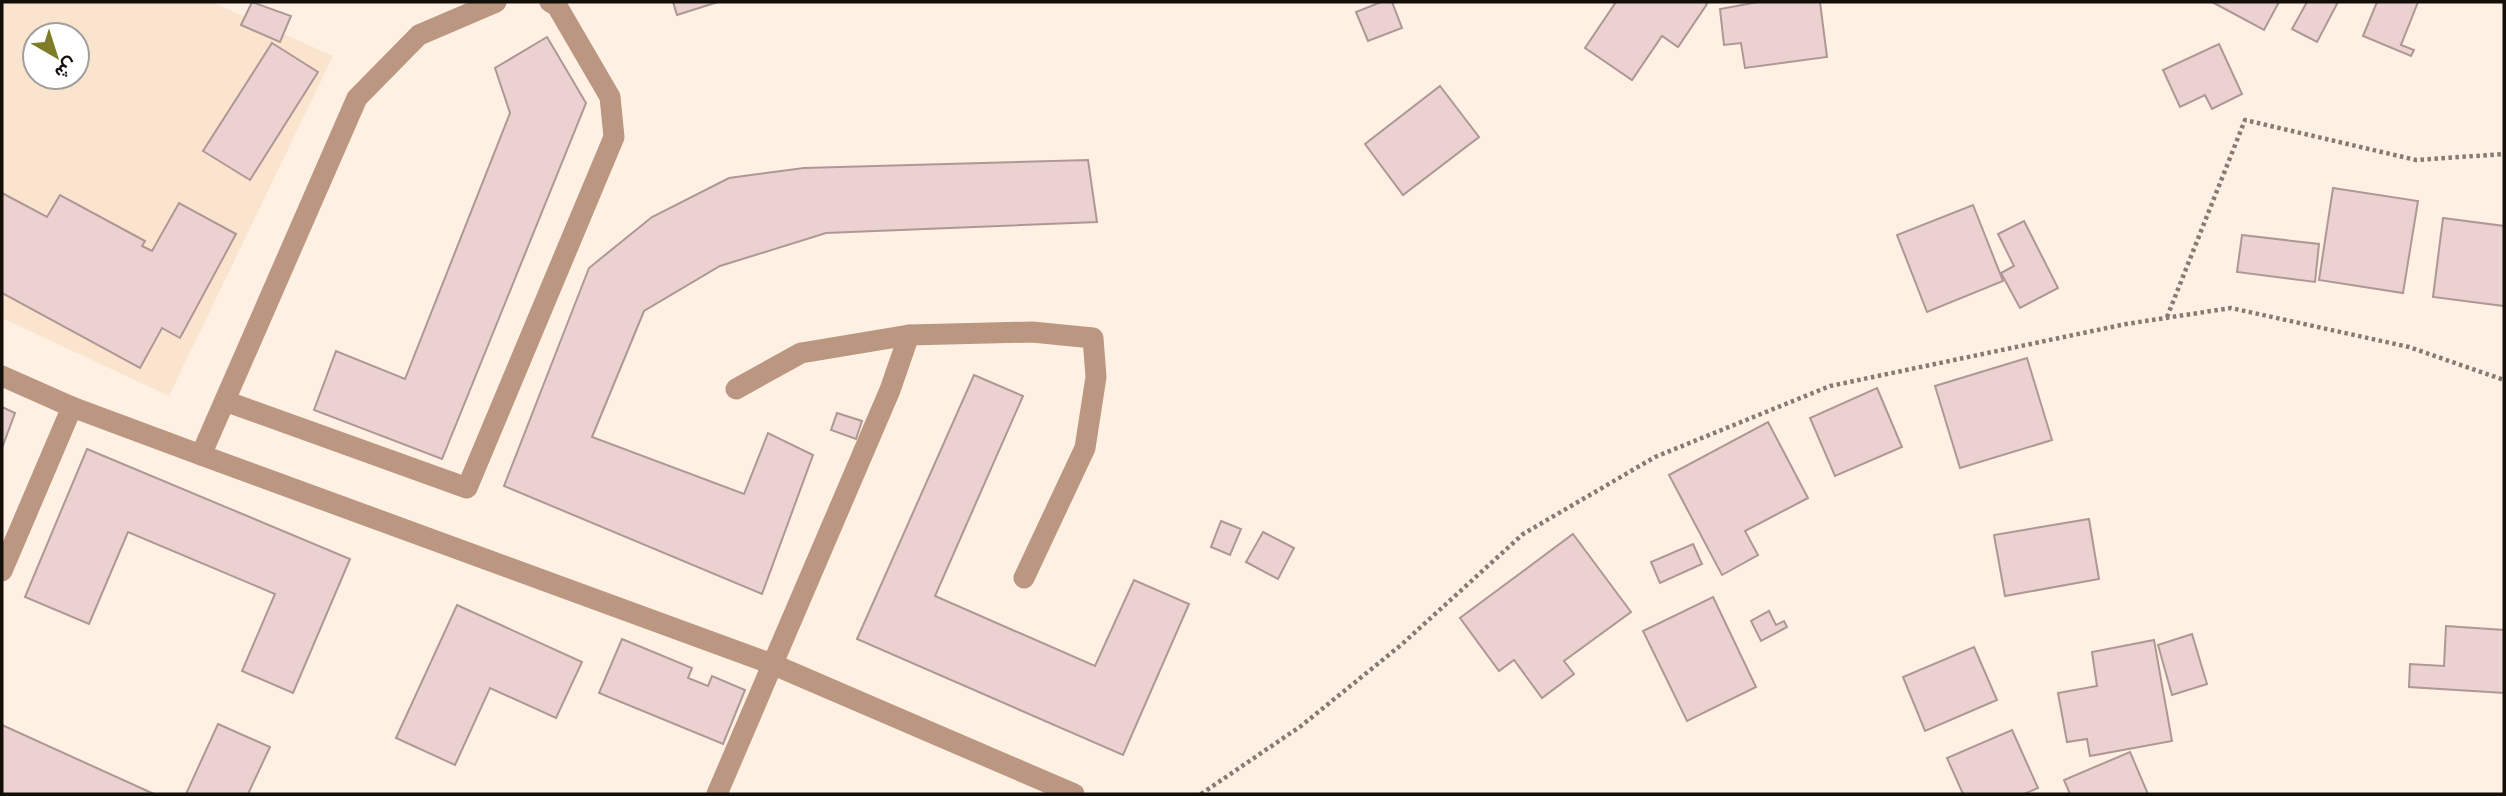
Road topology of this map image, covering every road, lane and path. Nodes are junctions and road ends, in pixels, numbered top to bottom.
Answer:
1 (496, 2) edge
2 (550, 2) edge
3 (2504, 153) edge
4 (2166, 318) junction
5 (909, 335) junction
6 (2, 376) edge
7 (2504, 380) edge
8 (736, 389) dead end
9 (225, 401) junction
10 (72, 407) junction
11 (201, 455) junction
12 (2, 571) edge
13 (1024, 578) dead end
14 (772, 664) junction
15 (717, 794) edge
16 (1074, 794) edge
17 (1201, 794) edge

1 - 9 street
2 - 9 street
3 - 4 path
4 - 7 path
4 - 17 path
5 - 8 street
5 - 13 street
5 - 14 street
6 - 10 street
9 - 11 street
10 - 11 street
10 - 12 street
11 - 14 street
14 - 15 street
14 - 16 street

